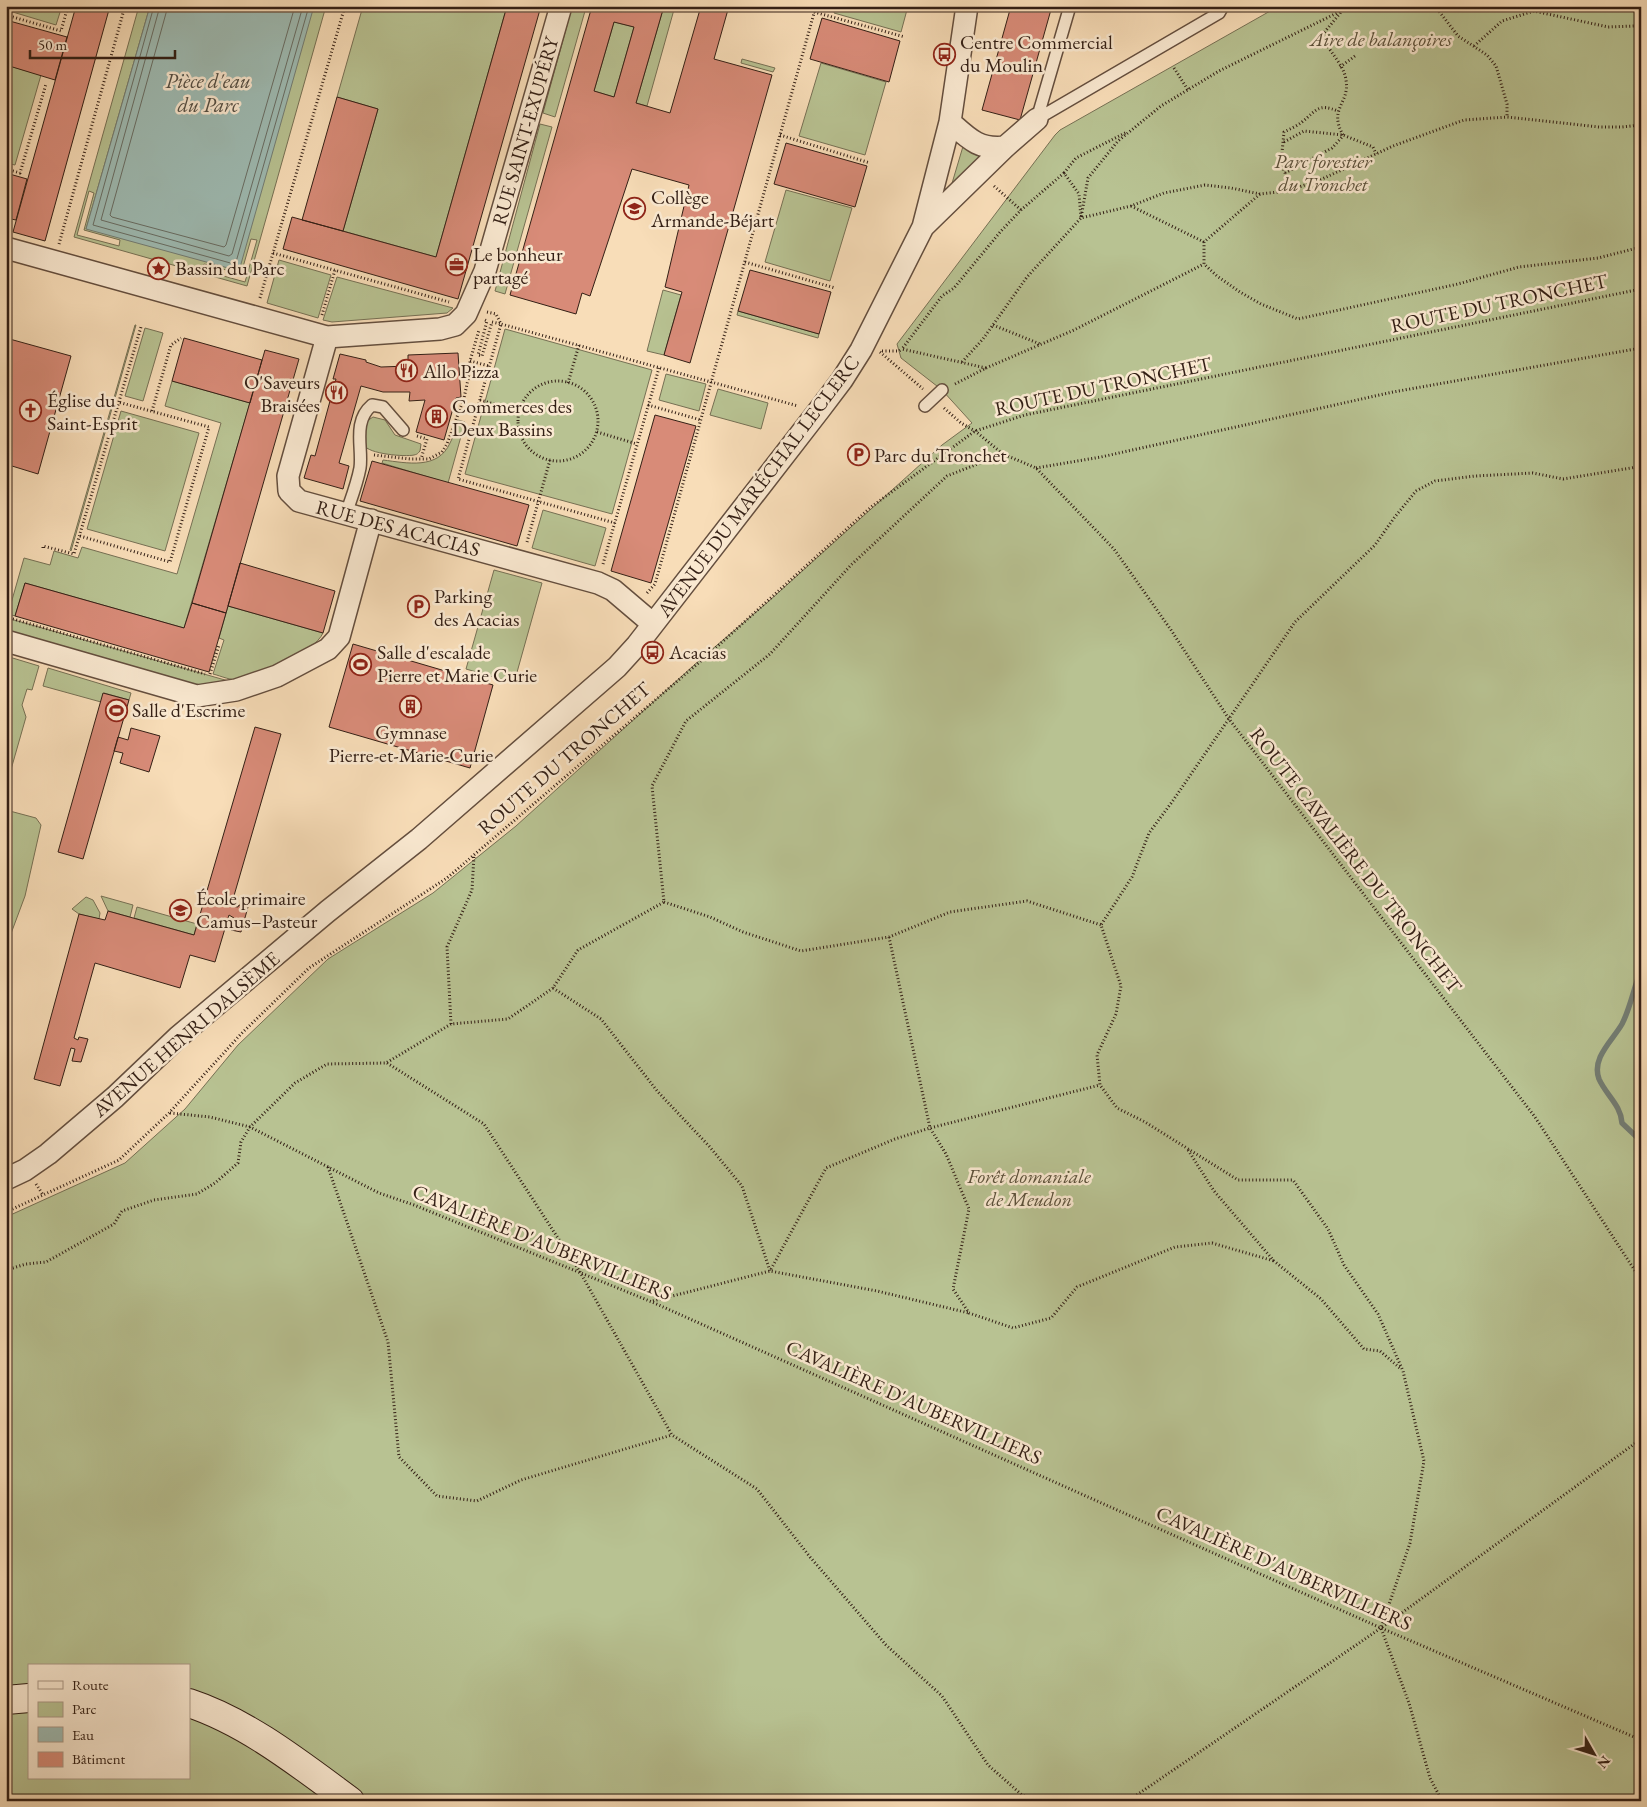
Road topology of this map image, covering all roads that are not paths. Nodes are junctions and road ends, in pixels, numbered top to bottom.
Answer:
1 (561, 6) edge
2 (968, 6) edge
3 (1070, 6) edge
4 (1223, 6) edge
5 (1037, 119) junction
6 (950, 122) junction
7 (1005, 147) junction
8 (923, 227) junction
9 (6, 248) edge
10 (322, 335) junction
11 (942, 390) road end
12 (925, 406) dead end
13 (408, 433) road end
14 (346, 514) junction
15 (371, 520) junction
16 (653, 624) junction
17 (6, 640) edge
18 (6, 1179) edge
19 (28, 1698) edge
20 (6, 1700) edge
21 (190, 1703) edge
22 (350, 1801) edge

1 - 10 street, RUE SAINT-EXUPÉRY
2 - 6 street, AVENUE DU MARÉCHAL LECLERC
3 - 5 lane
4 - 5 lane
5 - 7 street
6 - 7 street
6 - 8 street, AVENUE DU MARÉCHAL LECLERC
7 - 8 street
8 - 16 street, AVENUE DU MARÉCHAL LECLERC
9 - 10 street
10 - 14 street, RUE DES ACACIAS
11 - 12 lane
13 - 14 lane
14 - 15 street, RUE DES ACACIAS
15 - 16 street, RUE DES ACACIAS
15 - 17 street
16 - 18 street, AVENUE HENRI DALSÈME
19 - 20 main road
21 - 22 main road

